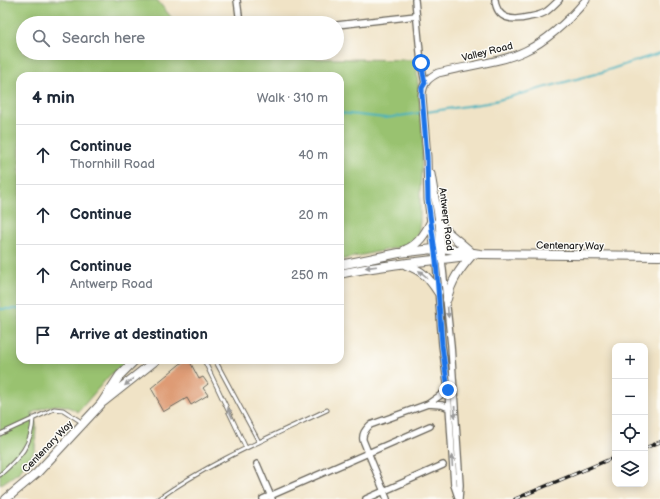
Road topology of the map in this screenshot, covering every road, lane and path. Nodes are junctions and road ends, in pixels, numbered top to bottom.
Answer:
1 (237, 0) edge
2 (415, 0) edge
3 (495, 0) edge
4 (558, 0) edge
5 (586, 0) edge
6 (239, 16) edge
7 (416, 16) junction
8 (344, 23) edge
9 (425, 83) junction
10 (435, 221) junction
11 (438, 248) junction
12 (399, 253) junction
13 (474, 254) junction
14 (660, 256) edge
15 (439, 260) junction
16 (344, 264) edge
17 (402, 264) junction
18 (344, 273) edge
19 (438, 292) junction
20 (447, 299) junction
21 (131, 364) edge
22 (151, 364) edge
23 (206, 364) edge
24 (217, 364) edge
25 (448, 390) junction
26 (101, 404) junction
27 (428, 404) junction
28 (448, 408) junction
29 (327, 410) dead end
30 (33, 418) junction
31 (83, 423) junction
32 (430, 426) dead end
33 (0, 434) edge
34 (259, 442) junction
35 (246, 448) junction
36 (368, 453) junction
37 (257, 464) dead end
38 (443, 465) dead end
39 (0, 474) edge
40 (384, 491) junction
41 (272, 497) edge
42 (6, 499) edge
43 (158, 499) edge
44 (263, 499) edge
45 (366, 499) edge
46 (387, 499) edge
47 (459, 499) edge

1 - 6 street
2 - 7 street
3 - 4 street
5 - 9 street, Valley Road
7 - 8 street
7 - 9 street
9 - 10 street, Antwerp Road
10 - 11 street, Antwerp Road
10 - 12 main road
10 - 13 main road
11 - 12 main road, Centenary Way
11 - 13 main road, Centenary Way
11 - 15 street, Antwerp Road
12 - 16 main road, Centenary Way
13 - 14 main road, Centenary Way
13 - 15 main road, Centenary Way
13 - 20 main road
15 - 17 main road, Centenary Way
15 - 19 street, Antwerp Road
15 - 20 street, Antwerp Road
17 -> 18 main road, Centenary Way
19 -> 17 main road
19 - 25 street, Antwerp Road
20 -> 47 street, Antwerp Road
21 - 26 main road, Centenary Way
22 -> 26 main road, Centenary Way
35 -> 23 lane
24 - 34 lane
25 - 27 street
25 - 28 street, Antwerp Road
26 - 31 main road, Centenary Way
27 - 28 street
27 - 36 street
47 -> 28 street, Antwerp Road
29 - 34 lane
30 - 31 lane
30 - 33 lane
30 - 39 lane
31 - 42 main road, Centenary Way
32 - 36 street
34 - 35 lane
35 - 43 lane
36 - 40 street
36 - 41 street
37 - 41 street
38 - 40 street
40 - 45 street
40 - 46 street
41 - 44 street

